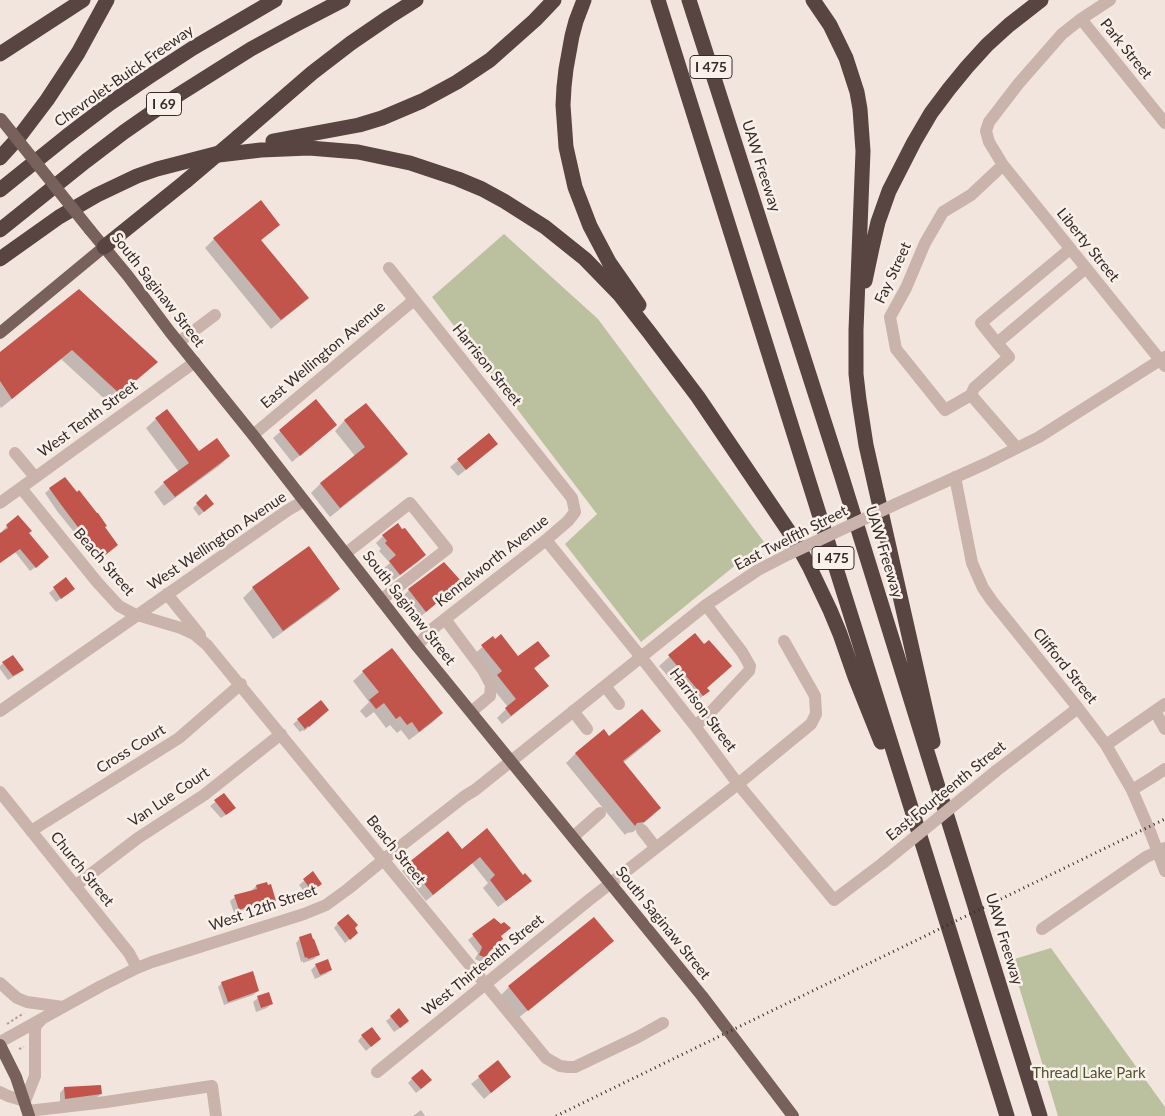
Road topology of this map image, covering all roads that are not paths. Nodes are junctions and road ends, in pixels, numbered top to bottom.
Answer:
1 (83, 0) edge
2 (107, 0) edge
3 (274, 0) edge
4 (343, 0) edge
5 (416, 0) edge
6 (554, 0) edge
7 (584, 0) edge
8 (658, 0) edge
9 (689, 0) edge
10 (700, 0) edge
11 (813, 0) edge
12 (1041, 0) edge
13 (1110, 0) edge
14 (1080, 19) junction
15 (0, 54) edge
16 (1, 118) edge
17 (1165, 123) edge
18 (733, 135) junction
19 (206, 157) junction
20 (0, 158) edge
21 (1002, 165) junction
22 (0, 190) edge
23 (0, 230) edge
24 (104, 247) junction
25 (1070, 249) junction
26 (0, 259) edge
27 (389, 268) dead end
28 (1086, 268) junction
29 (414, 300) junction
30 (214, 315) dead end
31 (0, 333) edge
32 (178, 342) junction
33 (997, 343) junction
34 (1164, 361) edge
35 (195, 362) junction
36 (856, 374) junction
37 (971, 395) junction
38 (698, 397) junction
39 (252, 434) junction
40 (1017, 448) junction
41 (15, 453) dead end
42 (956, 477) junction
43 (35, 478) junction
44 (21, 488) junction
45 (572, 498) joint
46 (304, 501) junction
47 (0, 503) edge
48 (546, 540) junction
49 (345, 554) junction
50 (167, 594) junction
51 (381, 600) junction
52 (706, 605) junction
53 (136, 615) junction
54 (445, 619) junction
55 (784, 640) dead end
56 (207, 645) junction
57 (417, 646) junction
58 (641, 656) junction
59 (240, 684) junction
60 (605, 686) junction
61 (619, 704) dead end
62 (1078, 708) junction
63 (1160, 708) edge
64 (0, 711) edge
65 (574, 711) junction
66 (471, 712) junction
67 (695, 726) junction
68 (587, 729) dead end
69 (1165, 729) edge
70 (281, 734) junction
71 (1106, 745) junction
72 (511, 760) junction
73 (1165, 769) edge
74 (738, 784) junction
75 (1132, 790) junction
76 (0, 792) edge
77 (600, 813) dead end
78 (642, 830) dead end
79 (31, 831) junction
80 (572, 837) junction
81 (656, 848) junction
82 (1161, 850) edge
83 (925, 852) junction
84 (959, 856) junction
85 (383, 860) junction
86 (1165, 872) edge
87 (610, 884) junction
88 (75, 886) junction
89 (834, 900) joint
90 (1042, 929) dead end
91 (137, 968) junction
92 (0, 983) edge
93 (485, 984) junction
94 (64, 1007) junction
95 (43, 1018) junction
96 (663, 1023) dead end
97 (0, 1043) edge
98 (377, 1072) dead end
99 (0, 1092) edge
100 (28, 1109) edge
101 (216, 1116) edge
102 (793, 1116) edge
103 (1007, 1116) edge
104 (1040, 1116) edge

1 - 15 highway
2 - 20 highway
3 - 22 highway, Chevrolet-Buick Freeway / I 69
4 - 23 highway, I 69
5 - 24 highway, bridge
6 - 19 highway
7 - 38 highway
8 - 83 highway, I 475
9 - 18 highway, UAW Freeway / I 475
10 - 18 highway
11 - 36 highway
12 - 36 highway
13 - 14 street
14 - 17 street, Park Street
14 - 21 street, Liberty Street
16 - 24 main road, South Saginaw Street, bridge
18 - 84 highway, UAW Freeway / I 475
19 - 26 highway
19 - 38 highway
21 - 25 street, Liberty Street
21 - 37 street, Fay Street
24 - 31 main road
24 - 32 main road, South Saginaw Street
25 - 28 street, Liberty Street
25 - 33 street
27 - 29 street, Harrison Street
28 - 33 street
28 - 34 street, Liberty Street
29 - 39 street, East Wellington Avenue
29 - 45 street, Harrison Street
30 - 32 street
32 - 35 main road, South Saginaw Street
33 - 37 street
34 - 40 street, East Twelfth Street
35 - 39 main road, South Saginaw Street
35 - 43 street, West Tenth Street
36 - 84 highway
37 - 40 street
38 - 83 highway
39 - 46 main road, South Saginaw Street
40 - 42 street, East Twelfth Street
41 - 43 street
42 - 52 street, East Twelfth Street, bridge
42 - 62 street, Clifford Street
43 - 44 street, West Tenth Street
44 - 47 street, West Tenth Street
44 - 53 street, Beach Street
45 - 48 street, Kennelworth Avenue
46 - 49 main road, South Saginaw Street
46 - 50 street, West Wellington Avenue
48 - 54 street, Kennelworth Avenue
48 - 58 street, Harrison Street
49 - 51 main road, South Saginaw Street
49 - 51 street
50 - 53 street, West Wellington Avenue
50 - 56 street, Beach Street
51 - 57 main road, South Saginaw Street
52 - 58 street, East Twelfth Street
52 - 67 street
53 - 56 street, Beach Street
53 - 64 street, West Wellington Avenue
54 - 57 street, Kennelworth Avenue
54 - 66 street
55 - 74 street, West Thirteenth Street
56 - 59 street, Beach Street
57 - 66 main road, South Saginaw Street
58 - 60 street, East Twelfth Street
58 - 67 street, Harrison Street
59 - 70 street, Beach Street
59 - 79 street, Cross Court
60 - 61 street
60 - 65 street, East Twelfth Street
62 - 71 street, Clifford Street
62 - 89 street, East Fourteenth Street, bridge
63 - 69 street
63 - 71 street
65 - 68 street
65 - 72 street, East Twelfth Street
66 - 72 main road, South Saginaw Street
67 - 74 street, Harrison Street
70 - 85 street, Beach Street
70 - 88 street, Van Lue Court
71 - 75 street, Clifford Street
72 - 80 main road, South Saginaw Street
72 - 85 street, West 12th Street
73 - 75 street
74 - 81 street, West Thirteenth Street
74 - 89 street, Harrison Street
75 - 82 street, Clifford Street
76 - 79 street, Church Street
77 - 80 street
78 - 81 street
79 - 88 street, Church Street
80 - 87 main road, South Saginaw Street
81 - 87 street, West Thirteenth Street
82 - 86 street, Clifford Street
82 - 90 street
83 - 103 highway, I 475
84 - 104 highway, UAW Freeway / I 475
85 - 91 street, West 12th Street
85 - 93 street, Beach Street
87 - 93 street, West Thirteenth Street
87 - 102 main road, South Saginaw Street
88 - 91 street, Church Street
91 - 94 street, West 12th Street
92 - 94 street
93 - 96 street, Beach Street
93 - 98 street, West Thirteenth Street
94 - 95 street, West 12th Street
95 - 97 street, West 12th Street
95 - 100 street
97 - 100 main road
99 - 100 street
100 - 101 street

